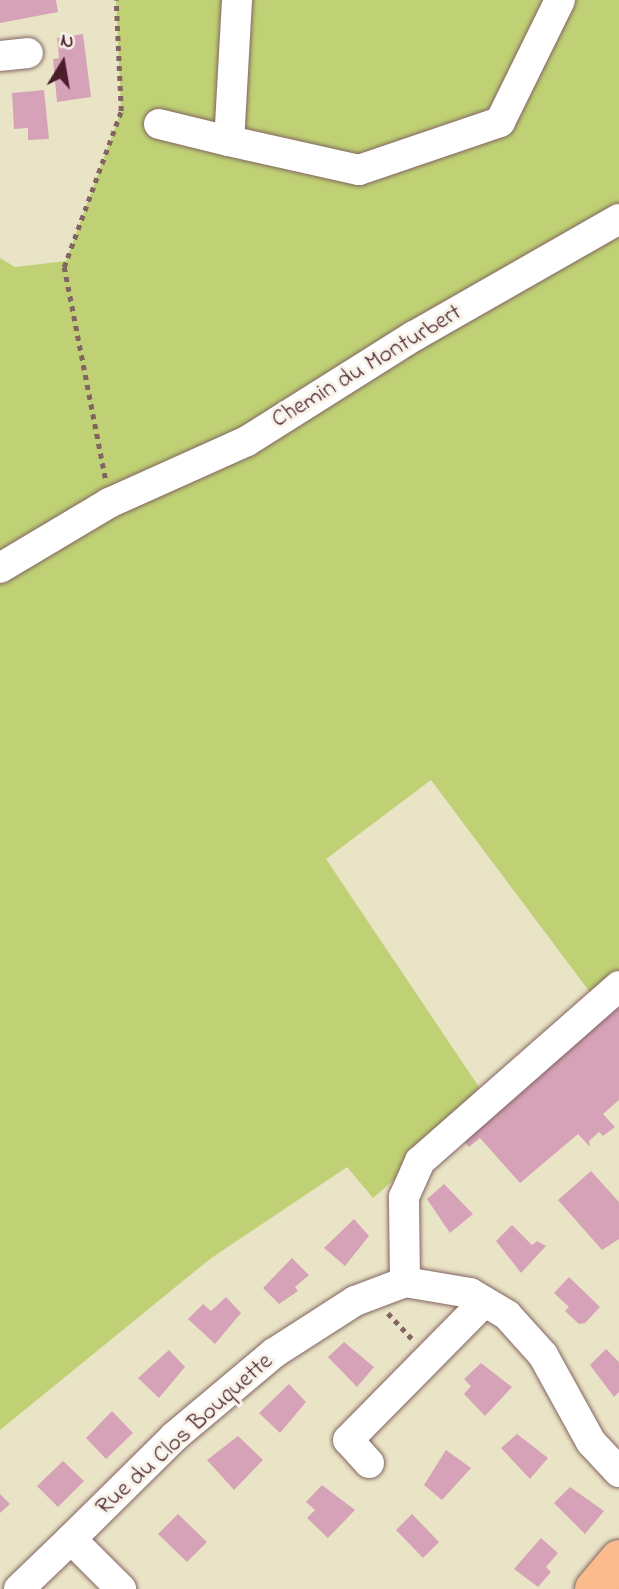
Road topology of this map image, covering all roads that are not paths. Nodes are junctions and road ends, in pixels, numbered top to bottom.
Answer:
1 (237, 0) edge
2 (560, 0) edge
3 (159, 124) dead end
4 (229, 141) junction
5 (619, 219) edge
6 (0, 568) edge
7 (619, 986) edge
8 (405, 1282) junction
9 (484, 1302) junction
10 (369, 1463) dead end
11 (619, 1472) edge
12 (71, 1539) junction
13 (619, 1559) edge
14 (19, 1589) edge
15 (121, 1589) edge
16 (594, 1589) edge

1 - 4 street
2 - 4 street
3 - 4 street
5 - 6 street, Chemin du Monturbert
7 - 8 street
8 - 9 street, Rue du Clos Bouquette
8 - 12 street, Rue du Clos Bouquette
9 - 10 street
9 - 11 street, Rue du Clos Bouquette
12 - 14 street, Rue du Clos Bouquette
12 - 15 street
13 - 16 main road

